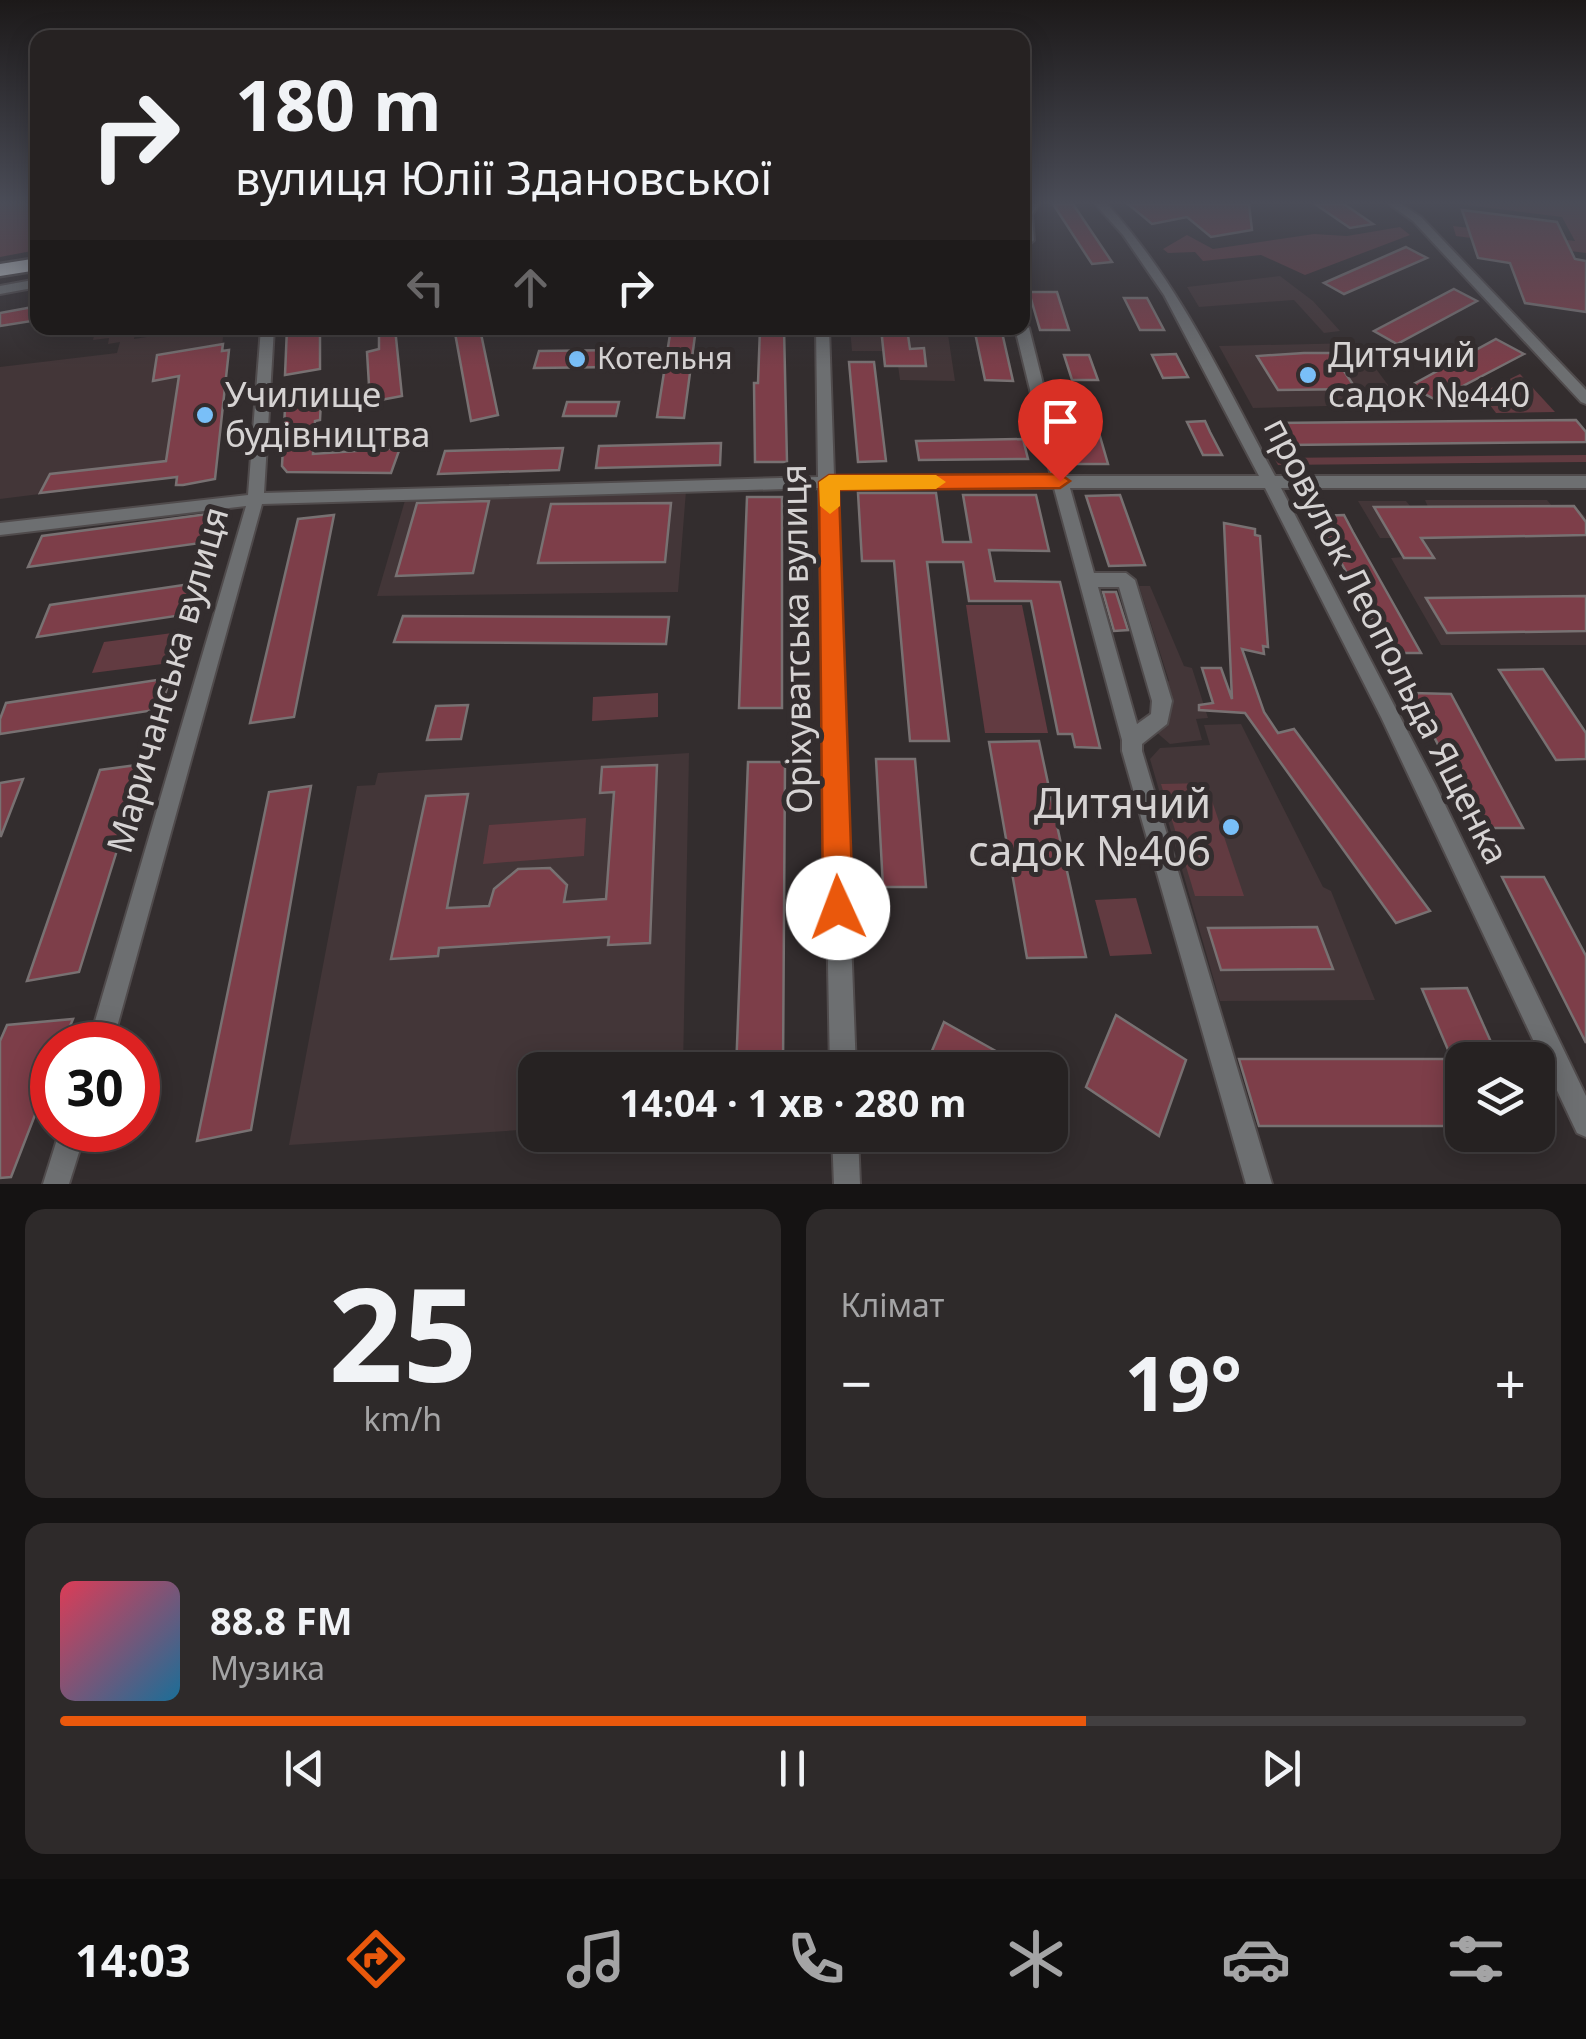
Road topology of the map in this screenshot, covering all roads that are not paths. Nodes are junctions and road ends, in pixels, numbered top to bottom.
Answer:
1 (1150, 259) edge
2 (1454, 259) edge
3 (30, 265) edge
4 (0, 270) edge
5 (30, 285) edge
6 (0, 290) edge
7 (266, 335) edge
8 (822, 335) edge
9 (1024, 335) edge
10 (1586, 399) edge
11 (1060, 481) junction
12 (829, 482) junction
13 (1270, 482) junction
14 (1586, 482) edge
15 (256, 498) junction
16 (0, 529) edge
17 (1086, 580) junction
18 (1132, 740) junction
19 (107, 1022) edge
20 (843, 1052) edge
21 (1586, 1124) edge
22 (66, 1152) edge
23 (846, 1152) edge
24 (56, 1184) edge
25 (847, 1184) edge
26 (1260, 1184) edge

1 - 13 street, провулок Леопольда Ященка
2 - 10 street
3 - 4 highway
5 - 6 street
7 - 15 street, Маричанська вулиця
8 - 12 street, Оріхуватська вулиця
9 - 11 street
11 - 12 street
11 - 13 street
11 - 17 street
12 - 15 street
12 - 20 street, Оріхуватська вулиця
13 - 14 street
13 - 21 street, провулок Леопольда Ященка
15 - 16 street
15 - 19 street, Маричанська вулиця
17 - 18 street
17 - 18 street
18 - 26 street
22 - 24 street
23 - 25 street

